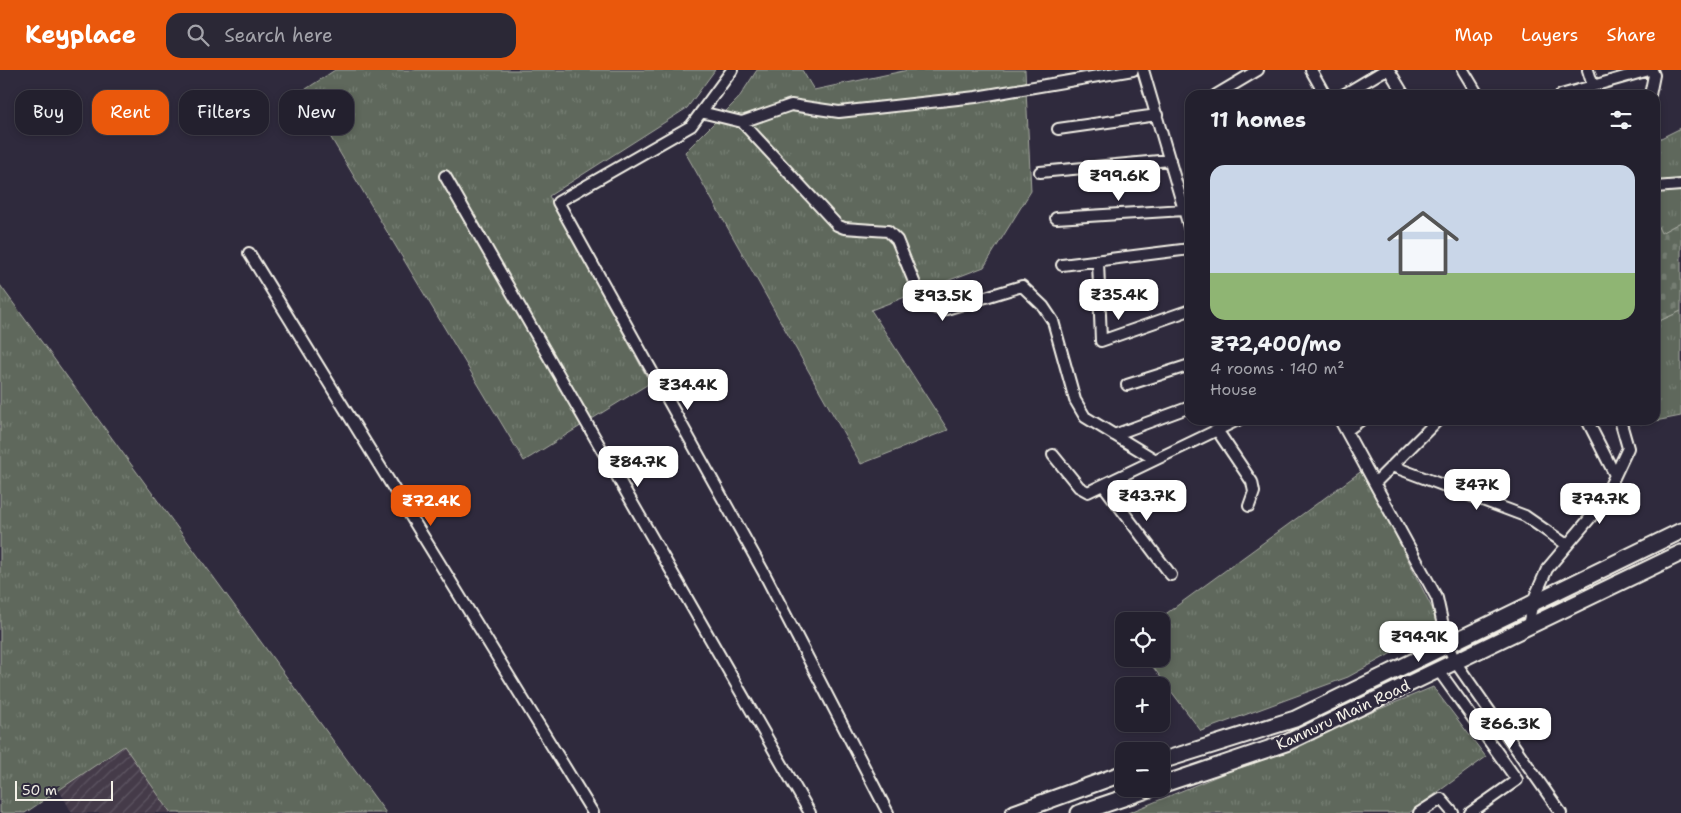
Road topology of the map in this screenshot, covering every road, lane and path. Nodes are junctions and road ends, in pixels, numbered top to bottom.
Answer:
1 (732, 70) edge
2 (1132, 70) edge
3 (1143, 70) edge
4 (1258, 70) edge
5 (1311, 70) edge
6 (1385, 70) edge
7 (1389, 70) edge
8 (1463, 70) edge
9 (1588, 70) edge
10 (1654, 71) edge
11 (1593, 86) junction
12 (1224, 90) edge
13 (1322, 90) edge
14 (1351, 90) edge
15 (1401, 90) edge
16 (1475, 90) edge
17 (1579, 90) edge
18 (1651, 90) edge
19 (701, 112) junction
20 (1157, 115) junction
21 (742, 122) junction
22 (1058, 128) dead end
23 (1170, 160) junction
24 (1040, 172) dead end
25 (445, 176) dead end
26 (1681, 185) edge
27 (1660, 187) edge
28 (1184, 210) junction
29 (1185, 213) edge
30 (1056, 218) dead end
31 (1185, 250) edge
32 (249, 253) dead end
33 (1098, 261) junction
34 (1062, 265) dead end
35 (1185, 312) edge
36 (1185, 367) edge
37 (1127, 385) dead end
38 (1185, 409) edge
39 (1228, 425) edge
40 (1343, 425) edge
41 (1353, 425) edge
42 (1433, 425) edge
43 (1590, 425) edge
44 (1621, 425) edge
45 (1217, 430) junction
46 (1346, 430) junction
47 (1114, 435) junction
48 (1053, 455) dead end
49 (1154, 459) junction
50 (1392, 466) junction
51 (1616, 475) junction
52 (1375, 483) junction
53 (1103, 485) junction
54 (1249, 506) dead end
55 (1681, 531) edge
56 (1567, 545) junction
57 (1681, 553) edge
58 (1171, 575) dead end
59 (1533, 601) junction
60 (1528, 626) junction
61 (1448, 644) junction
62 (1456, 663) junction
63 (1439, 670) junction
64 (1170, 758) edge
65 (1115, 776) edge
66 (1170, 782) edge
67 (1126, 797) edge
68 (593, 813) edge
69 (810, 813) edge
70 (888, 813) edge
71 (1014, 813) edge
72 (1078, 813) edge
73 (1418, 813) edge
74 (1453, 813) edge
75 (1470, 813) edge
76 (1561, 813) edge

1 - 19 street
2 - 21 street
3 - 20 street
4 - 12 street
5 - 13 street
6 - 14 street
7 - 15 street
8 - 16 street
9 - 11 street
10 - 11 street
10 - 18 street
11 - 17 street
19 - 21 street
19 - 70 street
20 - 22 street
20 - 23 street
21 - 47 street
23 - 24 street
23 - 28 street
25 - 69 street
26 - 27 street
28 - 29 street
28 - 30 street
31 - 33 street
32 - 68 street
33 - 34 street
33 - 35 street
36 - 37 street
38 - 47 street
39 - 45 street
40 - 46 street
41 - 46 street
42 - 50 street
43 - 51 street
44 - 51 street
45 - 49 street
45 - 54 street
46 - 52 street
47 - 49 street
48 - 53 street
49 - 53 street
50 - 52 street
50 - 56 street
51 - 56 street
52 - 61 street
53 - 58 street
55 - 59 main road
56 - 59 street
57 - 60 main road, Kannuru Main Road
59 - 60 street
59 - 61 main road
60 - 62 main road, Kannuru Main Road
61 - 62 street
61 - 64 main road
62 - 63 main road, Kannuru Main Road
62 - 76 street
63 - 66 main road, Kannuru Main Road
63 - 75 street
65 - 71 main road
67 - 72 main road
73 - 74 street

